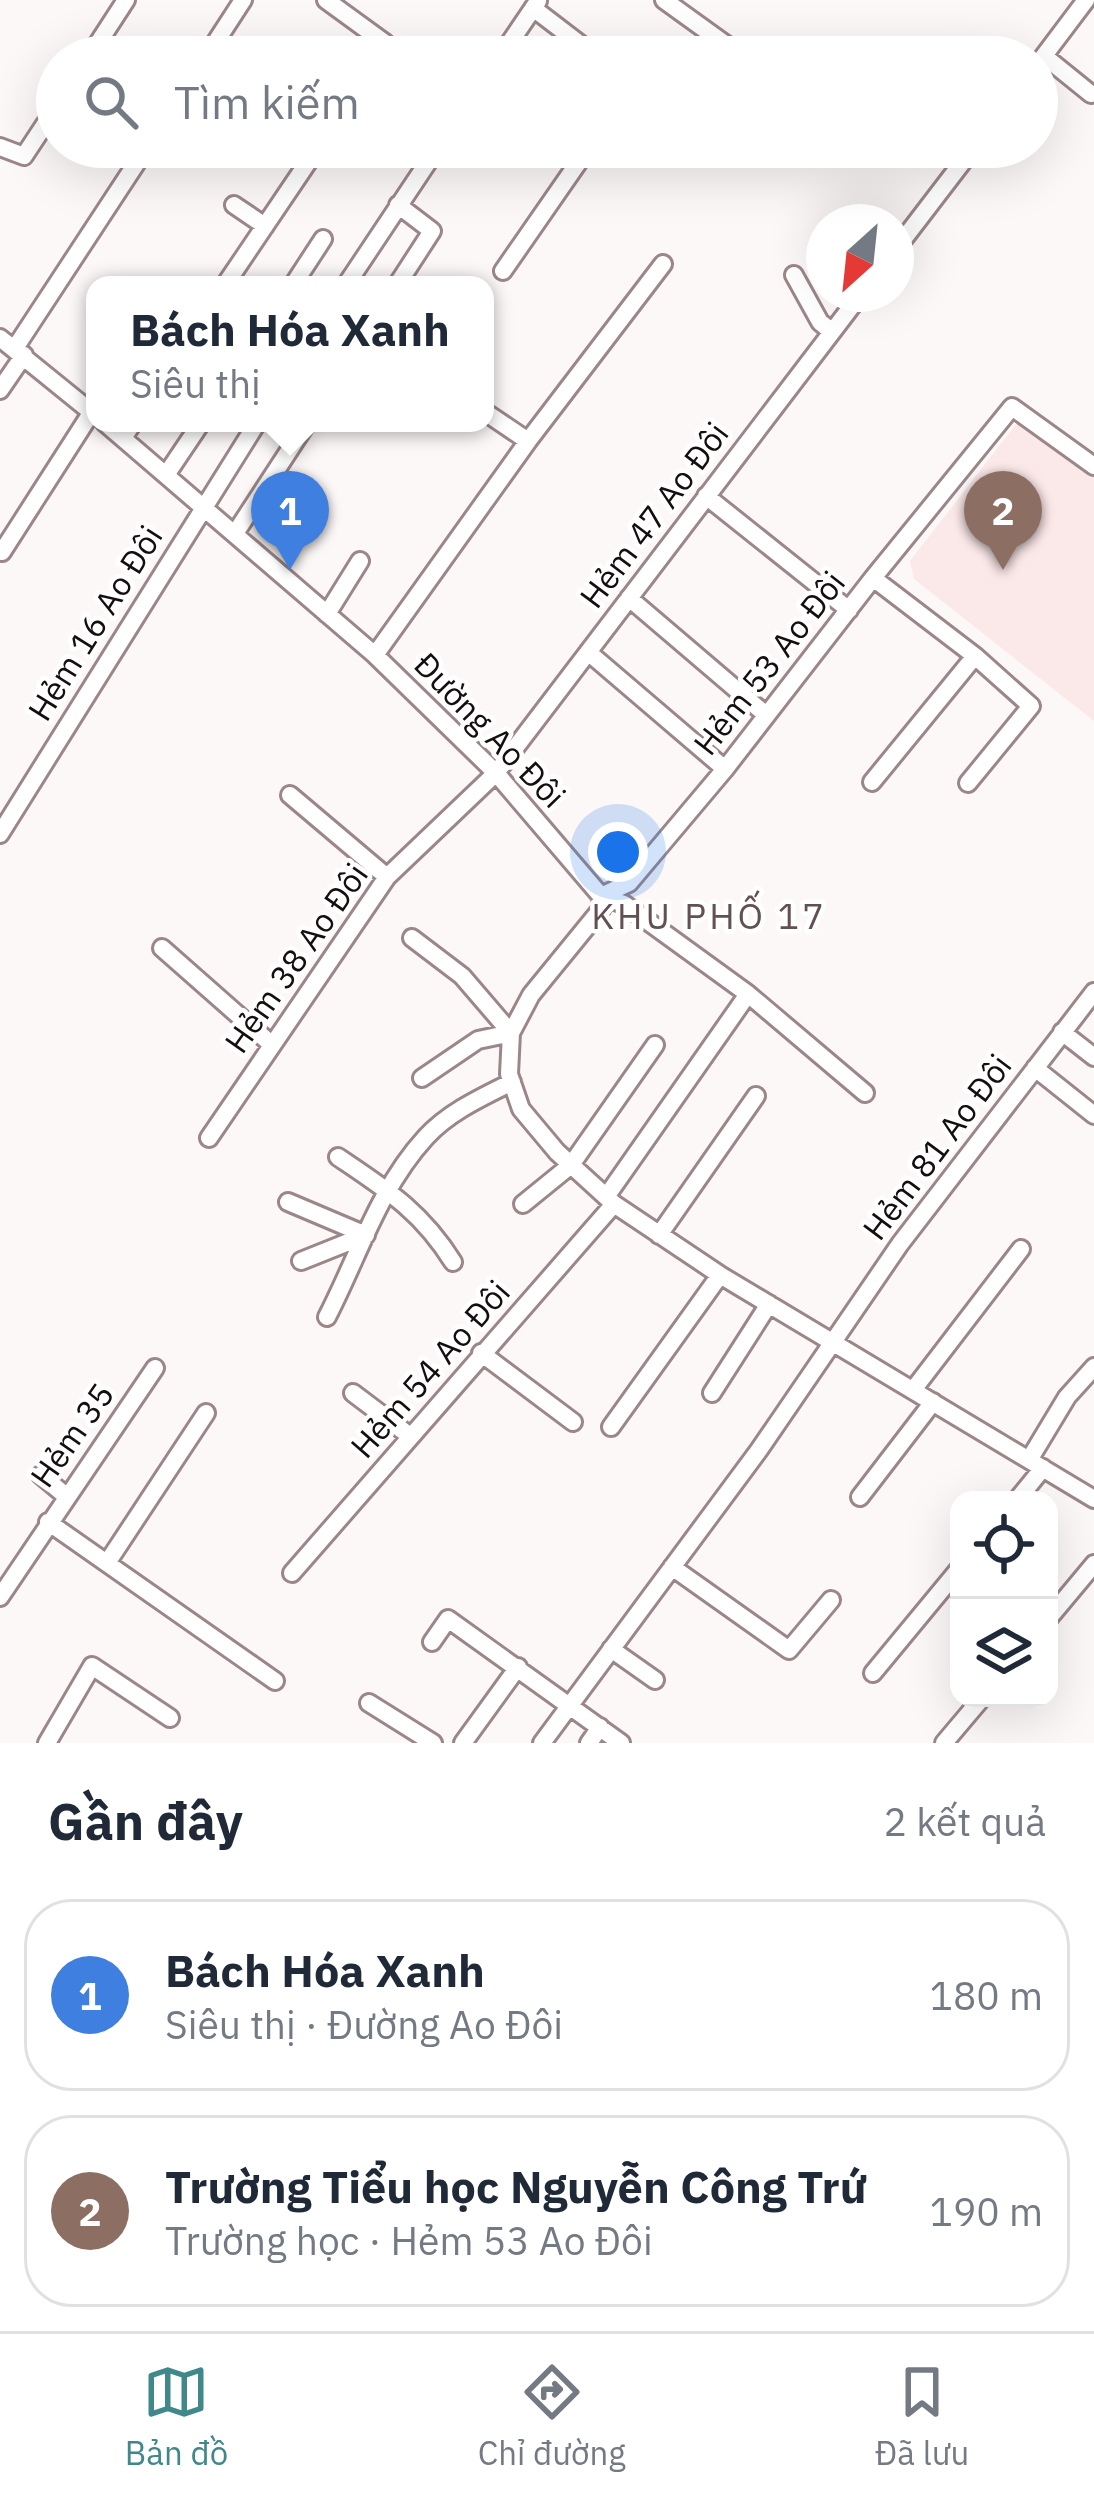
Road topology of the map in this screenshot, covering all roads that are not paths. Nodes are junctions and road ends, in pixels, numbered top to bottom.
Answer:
1 (126, 0) edge
2 (243, 0) edge
3 (326, 0) edge
4 (664, 0) edge
5 (1086, 0) edge
6 (536, 4) edge
7 (103, 36) edge
8 (219, 36) edge
9 (375, 36) edge
10 (514, 36) edge
11 (573, 36) edge
12 (714, 36) edge
13 (1058, 37) edge
14 (1058, 72) edge
15 (1091, 94) edge
16 (36, 138) edge
17 (0, 147) edge
18 (133, 168) edge
19 (303, 168) edge
20 (424, 168) edge
21 (574, 168) edge
22 (958, 168) edge
23 (234, 205) dead end
24 (398, 205) junction
25 (914, 225) edge
26 (265, 226) junction
27 (323, 239) dead end
28 (663, 264) dead end
29 (502, 271) dead end
30 (794, 275) dead end
31 (231, 276) edge
32 (299, 276) edge
33 (352, 276) edge
34 (403, 276) edge
35 (847, 312) edge
36 (832, 332) junction
37 (13, 347) edge
38 (0, 390) edge
39 (86, 405) edge
40 (494, 418) edge
41 (86, 430) edge
42 (130, 432) edge
43 (195, 432) edge
44 (251, 432) edge
45 (301, 432) edge
46 (527, 441) junction
47 (1094, 466) edge
48 (166, 475) junction
49 (706, 496) junction
50 (203, 506) junction
51 (236, 532) junction
52 (2, 552) edge
53 (360, 561) dead end
54 (873, 578) junction
55 (629, 598) junction
56 (849, 610) junction
57 (327, 614) junction
58 (588, 652) junction
59 (375, 655) junction
60 (975, 656) junction
61 (765, 714) junction
62 (725, 770) junction
63 (496, 773) junction
64 (872, 782) dead end
65 (968, 783) dead end
66 (290, 794) dead end
67 (0, 834) edge
68 (387, 878) junction
69 (602, 896) junction
70 (412, 938) dead end
71 (162, 948) dead end
72 (1094, 992) edge
73 (748, 994) junction
74 (1062, 1032) junction
75 (511, 1033) junction
76 (271, 1044) junction
77 (655, 1046) dead end
78 (1094, 1058) edge
79 (1035, 1068) junction
80 (422, 1078) dead end
81 (512, 1082) junction
82 (865, 1093) dead end
83 (756, 1096) dead end
84 (1094, 1115) edge
85 (209, 1138) dead end
86 (338, 1157) dead end
87 (571, 1165) junction
88 (388, 1190) junction
89 (610, 1200) junction
90 (288, 1202) dead end
91 (523, 1204) dead end
92 (366, 1235) junction
93 (659, 1235) junction
94 (1021, 1249) dead end
95 (301, 1262) dead end
96 (453, 1262) dead end
97 (720, 1275) junction
98 (769, 1304) junction
99 (327, 1317) dead end
100 (831, 1341) junction
101 (481, 1352) junction
102 (1094, 1367) edge
103 (154, 1368) dead end
104 (913, 1390) junction
105 (353, 1393) dead end
106 (712, 1393) dead end
107 (933, 1402) junction
108 (206, 1413) dead end
109 (572, 1422) dead end
110 (611, 1427) dead end
111 (410, 1436) junction
112 (1036, 1464) junction
113 (41, 1475) dead end
114 (1022, 1491) edge
115 (66, 1496) junction
116 (860, 1497) dead end
117 (1094, 1498) edge
118 (48, 1522) junction
119 (107, 1563) junction
120 (1094, 1564) edge
121 (671, 1567) junction
122 (6, 1571) edge
123 (292, 1573) dead end
124 (950, 1580) edge
125 (0, 1597) edge
126 (831, 1600) dead end
127 (1058, 1607) edge
128 (432, 1642) dead end
129 (611, 1649) junction
130 (518, 1667) junction
131 (873, 1673) dead end
132 (655, 1680) dead end
133 (275, 1681) dead end
134 (369, 1702) dead end
135 (570, 1705) junction
136 (974, 1707) edge
137 (170, 1718) dead end
138 (595, 1735) edge
139 (47, 1743) edge
140 (433, 1743) edge
141 (463, 1743) edge
142 (542, 1743) edge
143 (621, 1743) edge
144 (944, 1743) edge

1 - 7 street
2 - 8 street
3 - 9 street
4 - 12 street
5 - 13 street
6 - 10 street
6 - 11 street
14 - 15 street
16 - 17 street
18 - 37 street
19 - 26 street
20 - 24 street
21 - 29 street
22 - 25 street
23 - 26 street
24 - 33 street
24 - 34 street
26 - 31 street
27 - 32 street
28 - 46 street
30 - 36 street
35 - 36 street, Hẻm 47 Ao Đôi
36 - 49 street, Hẻm 47 Ao Đôi
37 - 38 street
37 - 39 street, Đường Ao Đôi
40 - 46 street
41 - 52 street
42 - 48 street, Đường Ao Đôi
43 - 48 street
44 - 50 street, Hẻm 16 Ao Đôi
45 - 51 street
46 - 59 street
47 - 54 street
48 - 50 street, Đường Ao Đôi
49 - 55 street, Hẻm 47 Ao Đôi
49 - 56 street
50 - 51 street, Đường Ao Đôi
50 - 67 street, Hẻm 16 Ao Đôi
51 - 57 street, Đường Ao Đôi
53 - 57 street
54 - 56 street, Hẻm 53 Ao Đôi
54 - 60 street, Hẻm 53 Ao Đôi
55 - 58 street, Hẻm 47 Ao Đôi
55 - 61 street
56 - 61 street, Hẻm 53 Ao Đôi
57 - 59 street, Đường Ao Đôi
58 - 62 street
58 - 63 street, Hẻm 47 Ao Đôi
59 - 63 street, Đường Ao Đôi
60 - 64 street
60 - 65 street, Hẻm 53 Ao Đôi
61 - 62 street, Hẻm 53 Ao Đôi
62 - 69 street, Hẻm 53 Ao Đôi
63 - 68 street, Hẻm 38 Ao Đôi
63 - 69 street, Đường Ao Đôi
66 - 68 street
68 - 76 street, Hẻm 38 Ao Đôi
69 - 73 street, Đường Ao Đôi
69 - 75 street
70 - 75 street
71 - 76 street
72 - 74 street, Hẻm 81 Ao Đôi
73 - 82 street, Đường Ao Đôi
73 - 89 street, Hẻm 54 Ao Đôi
74 - 78 street
74 - 79 street, Hẻm 81 Ao Đôi
75 - 80 street
75 - 81 street
76 - 85 street, Hẻm 38 Ao Đôi
77 - 87 street
79 - 84 street
79 - 100 street, Hẻm 81 Ao Đôi
81 - 87 street
81 - 88 street
83 - 93 street
86 - 88 street
87 - 89 street
87 - 91 street
88 - 92 street
88 - 96 street
89 - 93 street
89 - 101 street, Hẻm 54 Ao Đôi
90 - 92 street
92 - 95 street
92 - 99 street
93 - 97 street
94 - 104 street
97 - 98 street
97 - 110 street
98 - 100 street
98 - 106 street
100 - 104 street
100 - 121 street, Hẻm 81 Ao Đôi
101 - 109 street
101 - 111 street, Hẻm 54 Ao Đôi
102 - 112 street
103 - 115 street, Hẻm 35
104 - 107 street
105 - 111 street
107 - 112 street
107 - 116 street
108 - 119 street
111 - 123 street, Hẻm 54 Ao Đôi
112 - 114 street
112 - 117 street
113 - 115 street
115 - 118 street, Hẻm 35
118 - 119 street
118 - 122 street, Hẻm 35
119 - 133 street
120 - 127 street
121 - 126 street
121 - 129 street, Hẻm 81 Ao Đôi
122 - 125 street, Hẻm 35
124 - 131 street
128 - 130 street
129 - 132 street
129 - 135 street, Hẻm 81 Ao Đôi
130 - 135 street
130 - 141 street
134 - 140 street
135 - 138 street
135 - 142 street, Hẻm 81 Ao Đôi
136 - 144 street
137 - 139 street
138 - 143 street

